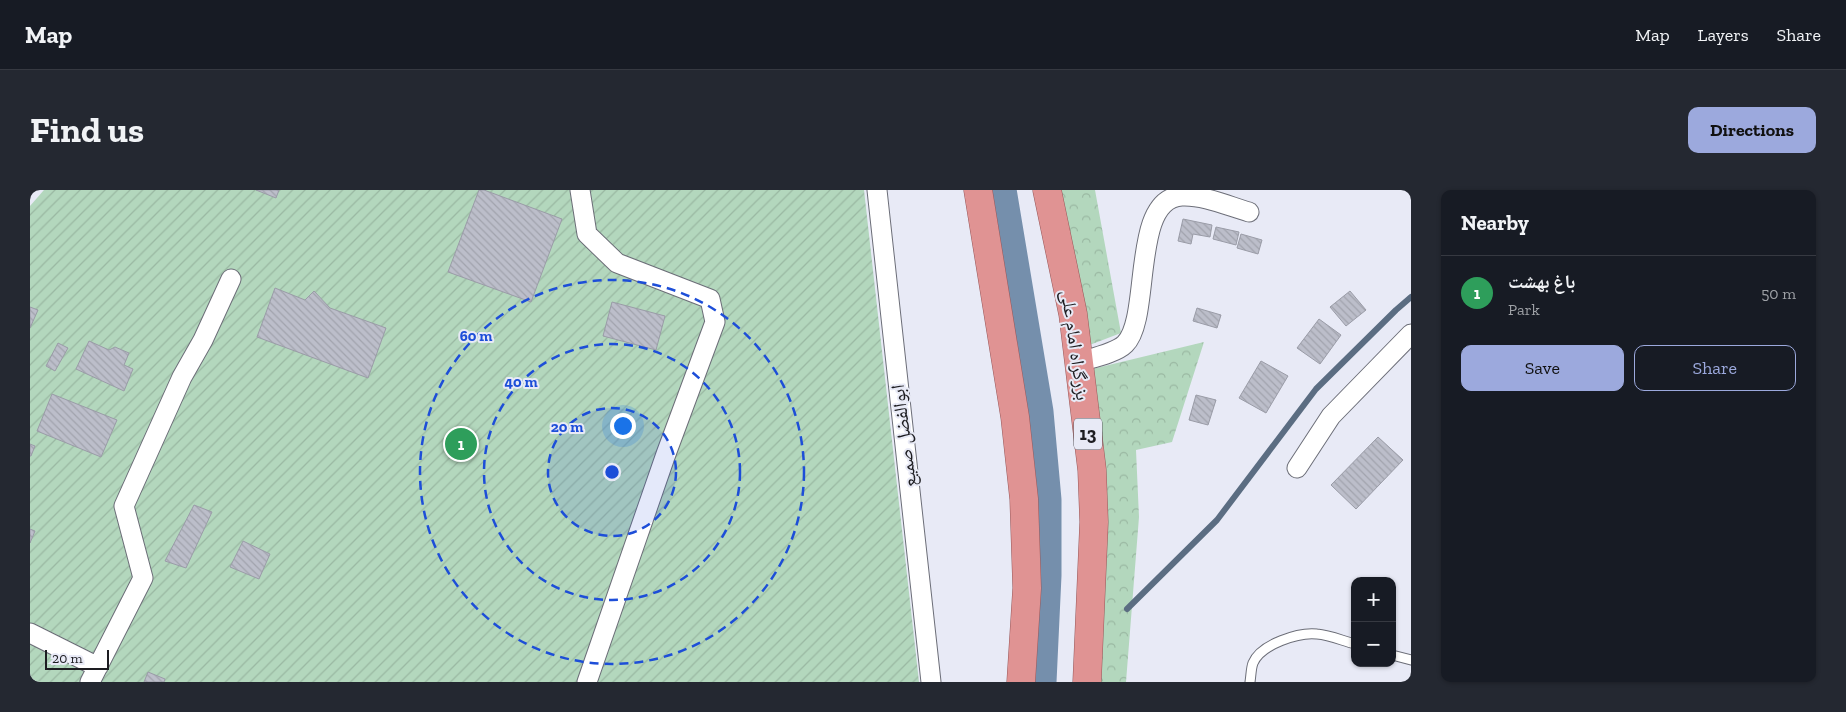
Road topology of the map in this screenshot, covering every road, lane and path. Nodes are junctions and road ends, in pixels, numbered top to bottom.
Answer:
1 (580, 190) edge
2 (877, 190) edge
3 (978, 190) edge
4 (1048, 190) edge
5 (1249, 212) dead end
6 (231, 279) dead end
7 (1411, 334) edge
8 (1080, 362) junction
9 (1297, 468) dead end
10 (30, 633) edge
11 (1351, 643) edge
12 (1396, 656) edge
13 (1411, 660) edge
14 (94, 674) edge
15 (587, 682) edge
16 (931, 682) edge
17 (1021, 682) edge
18 (1087, 682) edge
19 (1250, 682) edge

1 - 15 street
2 - 16 street, ابوالفضل صمیع
3 - 17 highway
4 - 8 highway, بزرگراه امام علی / 13
5 - 8 street
6 - 14 street
7 - 9 street
8 - 18 highway, بزرگراه امام علی / 13
10 - 14 street
11 - 19 lane
12 - 13 lane

